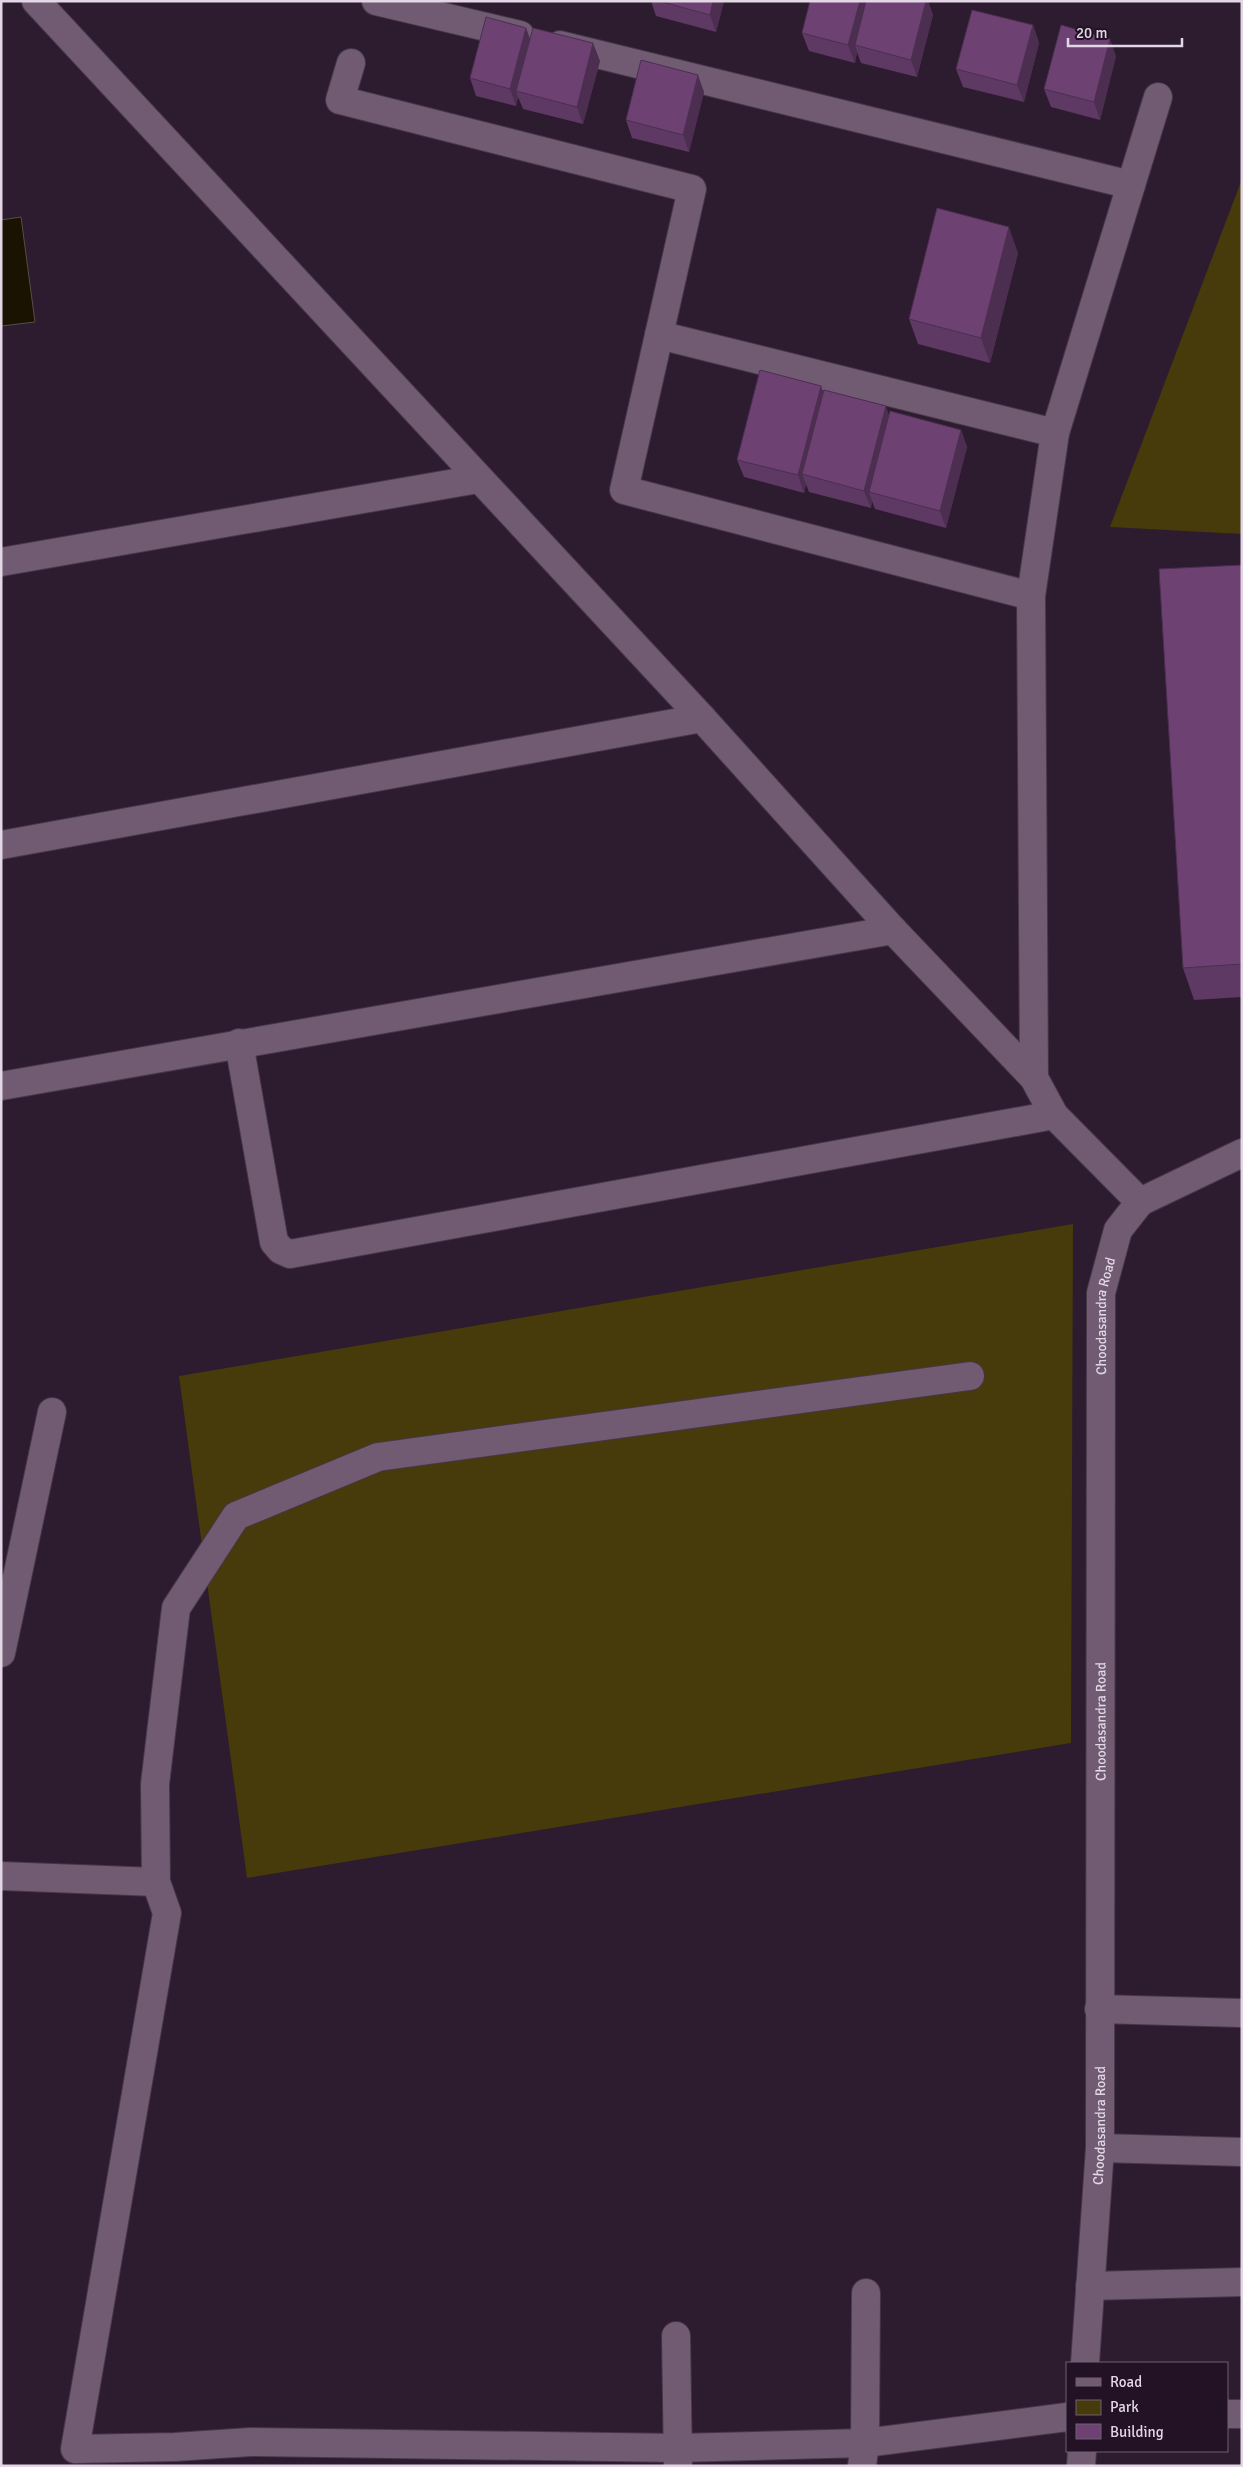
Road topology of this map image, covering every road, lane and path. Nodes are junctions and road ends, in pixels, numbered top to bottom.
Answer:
1 (36, 1) edge
2 (376, 1) edge
3 (351, 63) dead end
4 (1158, 96) dead end
5 (1131, 185) junction
6 (660, 335) junction
7 (1055, 433) junction
8 (478, 479) junction
9 (1, 562) edge
10 (1031, 596) junction
11 (702, 718) junction
12 (1, 845) edge
13 (893, 930) junction
14 (239, 1043) junction
15 (1034, 1078) junction
16 (1, 1086) edge
17 (1054, 1115) junction
18 (1242, 1153) edge
19 (1140, 1202) junction
20 (970, 1376) dead end
21 (52, 1412) dead end
22 (1, 1653) edge
23 (1, 1876) edge
24 (156, 1882) junction
25 (1100, 2009) junction
26 (1242, 2013) edge
27 (1100, 2148) junction
28 (1242, 2152) edge
29 (1242, 2282) edge
30 (1090, 2286) junction
31 (866, 2293) dead end
32 (676, 2336) dead end
33 (1085, 2362) edge
34 (1228, 2414) edge
35 (1242, 2414) edge
36 (1066, 2417) edge
37 (1082, 2452) edge
38 (863, 2454) edge
39 (678, 2457) edge
40 (1081, 2466) edge

1 - 8 street
2 - 5 street
3 - 6 street
4 - 5 street
5 - 7 street
6 - 7 street
6 - 10 street
7 - 10 street
8 - 9 street
8 - 11 street
10 - 15 street
11 - 12 street
11 - 13 street
13 - 14 street
13 - 15 street
14 - 16 street
14 - 17 street
15 - 17 street
17 - 19 street
18 - 19 street, Choodasandra Road
19 - 25 street, Choodasandra Road
20 - 24 street
21 - 22 street
23 - 24 street
24 - 39 street
25 - 26 street
25 - 27 street, Choodasandra Road
27 - 28 street
27 - 30 street, Choodasandra Road
29 - 30 street
30 - 33 street, Choodasandra Road
31 - 38 street
32 - 39 street
34 - 35 street
36 - 38 street
37 - 40 street
38 - 39 street

